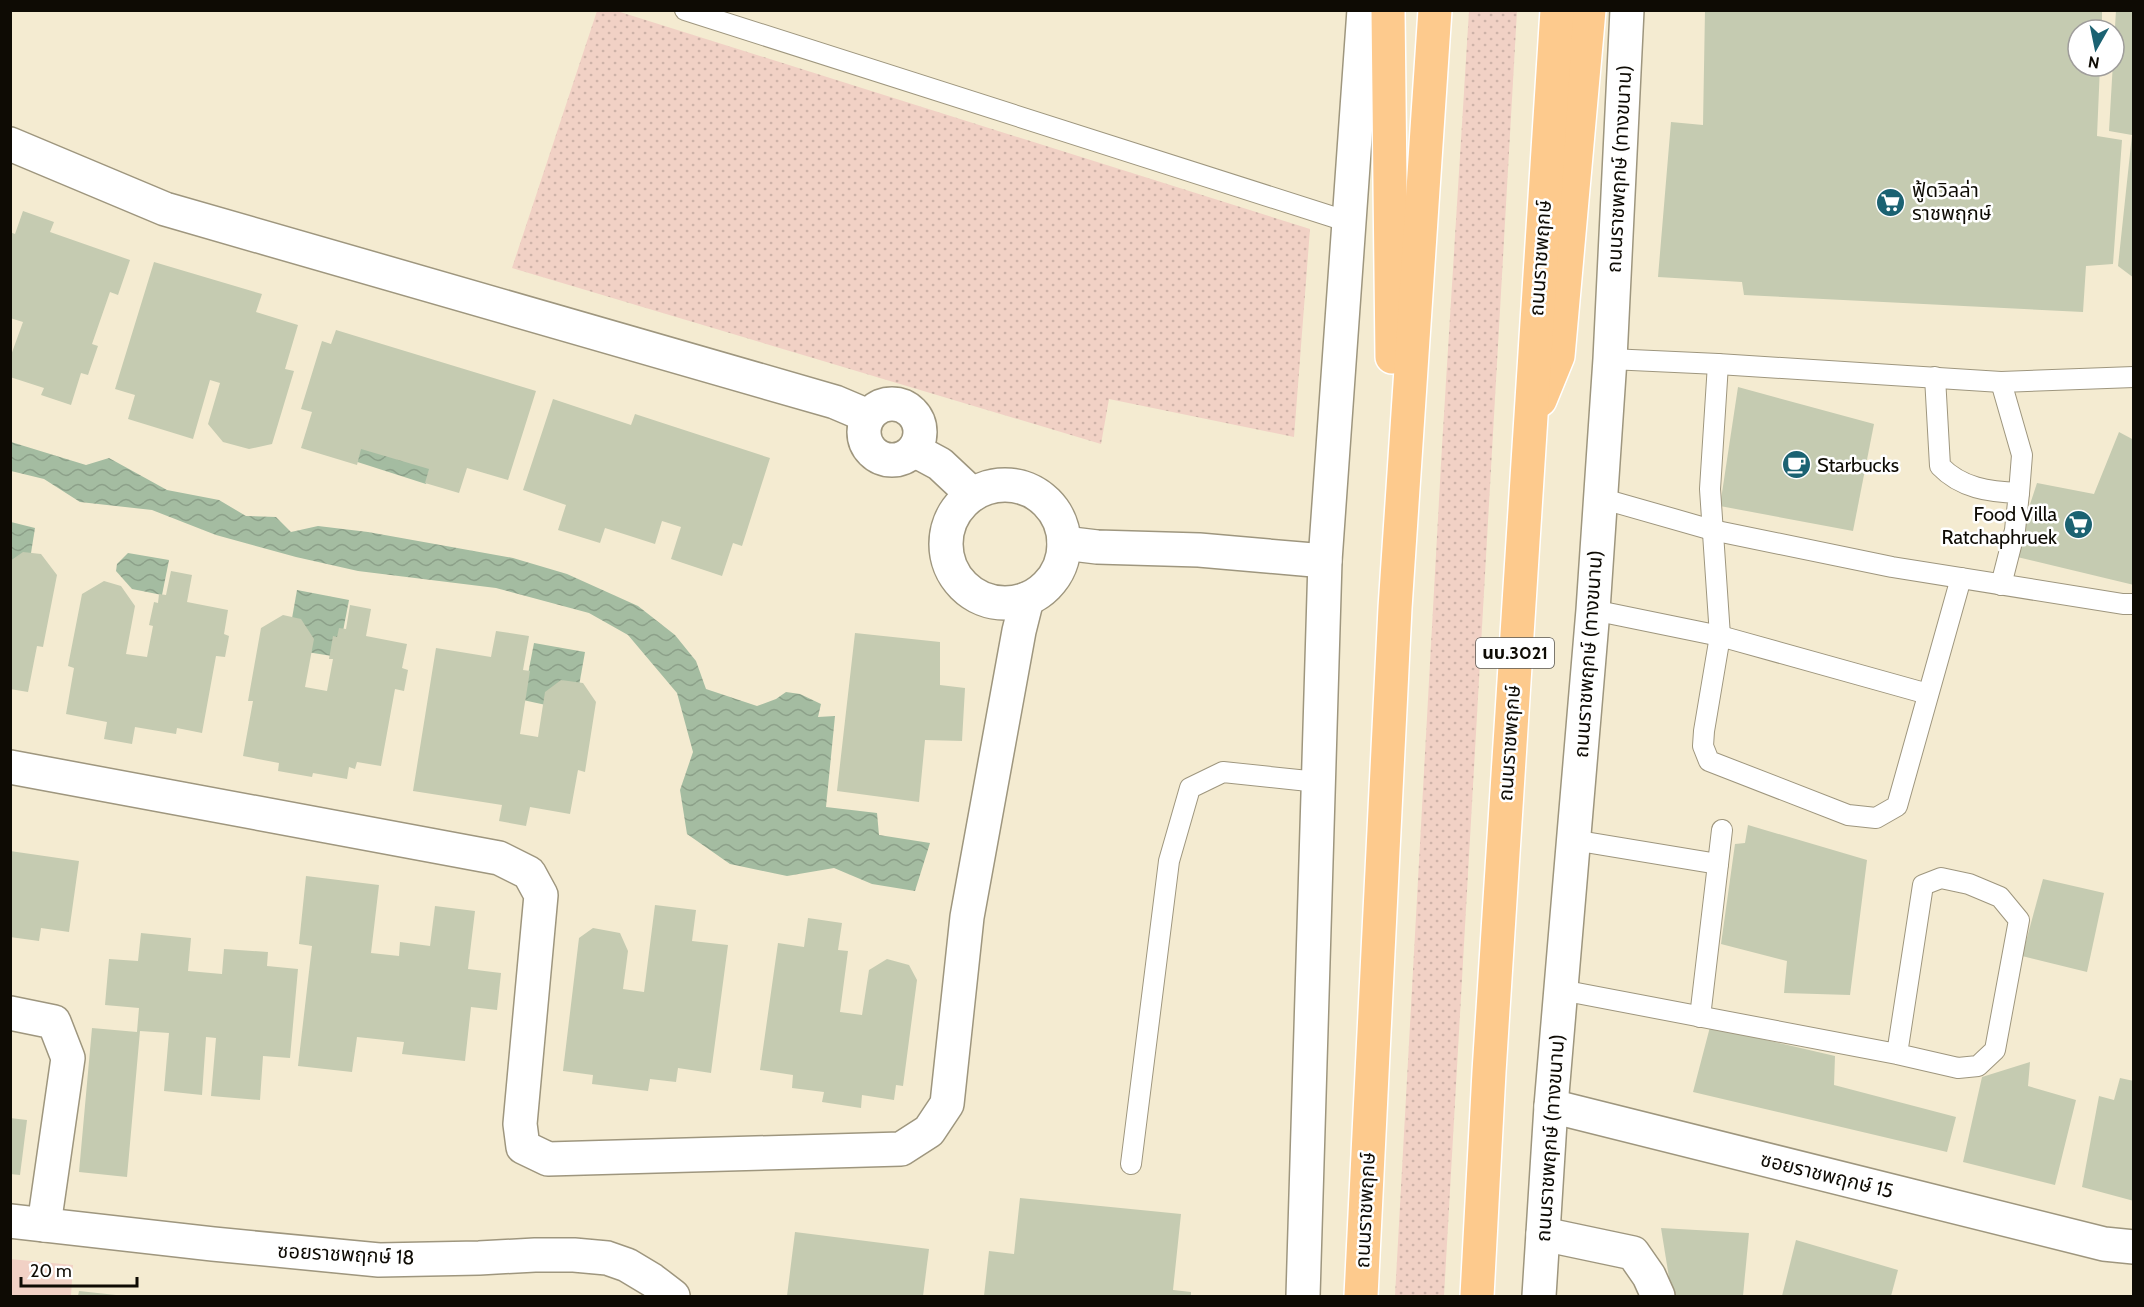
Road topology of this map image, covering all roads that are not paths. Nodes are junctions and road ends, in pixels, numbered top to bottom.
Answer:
1 (685, 10) edge
2 (1364, 10) edge
3 (1388, 10) edge
4 (1435, 10) edge
5 (1557, 10) edge
6 (1589, 10) edge
7 (1627, 10) edge
8 (10, 144) edge
9 (1349, 222) junction
10 (1610, 359) junction
11 (1718, 364) junction
12 (1935, 377) junction
13 (2126, 377) edge
14 (2001, 382) junction
15 (2133, 392) edge
16 (1529, 424) junction
17 (2019, 492) junction
18 (972, 495) junction
19 (1600, 498) junction
20 (1712, 530) junction
21 (1064, 543) junction
22 (1325, 561) junction
23 (1961, 578) junction
24 (2001, 585) junction
25 (1027, 599) junction
26 (2133, 604) edge
27 (1395, 608) junction
28 (1593, 610) junction
29 (1720, 636) junction
30 (1928, 694) junction
31 (10, 766) edge
32 (1318, 782) junction
33 (1722, 830) dead end
34 (1573, 840) junction
35 (1718, 864) junction
36 (1561, 990) junction
37 (10, 1013) edge
38 (1701, 1017) junction
39 (1897, 1054) junction
40 (1551, 1106) junction
41 (1131, 1164) dead end
42 (10, 1221) edge
43 (44, 1225) junction
44 (1543, 1234) junction
45 (2118, 1245) edge
46 (2133, 1260) edge
47 (673, 1296) edge
48 (1303, 1296) edge
49 (1361, 1296) edge
50 (1477, 1296) edge
51 (1539, 1296) edge
52 (1658, 1296) edge

1 - 9 lane
2 - 9 street
3 - 27 main road
4 - 27 main road, ถนนราชพฤกษ์
5 - 16 main road, ถนนราชพฤกษ์ / นบ.3021
6 - 16 main road
7 - 10 street, ถนนราชพฤกษ์ (ทางขนาน)
8 - 18 street
9 - 22 street
10 - 11 lane
10 - 19 street, ถนนราชพฤกษ์ (ทางขนาน)
11 - 12 lane
11 - 20 lane
12 - 14 lane
12 - 17 lane
13 - 14 lane
13 - 15 lane
14 - 17 lane
16 - 50 main road, ถนนราชพฤกษ์ / นบ.3021
17 - 24 lane
18 - 21 street
18 - 25 street
19 - 20 lane
19 - 28 street, ถนนราชพฤกษ์ (ทางขนาน)
20 - 23 lane
20 - 29 lane
21 - 22 street
21 - 25 street
22 - 32 street
23 - 24 lane
23 - 30 lane
24 - 26 lane
25 - 31 street
27 - 49 main road, ถนนราชพฤกษ์
28 - 29 lane
28 - 34 street, ถนนราชพฤกษ์ (ทางขนาน)
29 - 30 lane
29 - 30 lane
32 - 41 lane
32 - 48 street
33 - 35 lane
34 - 35 lane
34 - 36 street, ถนนราชพฤกษ์ (ทางขนาน)
35 - 38 lane
36 - 38 lane
36 - 40 street, ถนนราชพฤกษ์ (ทางขนาน)
37 - 43 street
38 - 39 lane
39 - 39 lane
40 - 44 street, ถนนราชพฤกษ์ (ทางขนาน)
40 - 45 street, ซอยราชพฤกษ์ 15
42 - 43 street, ซอยราชพฤกษ์ 18
43 - 47 street, ซอยราชพฤกษ์ 18
44 - 51 street, ถนนราชพฤกษ์ (ทางขนาน)
44 - 52 street
45 - 46 street, ซอยราชพฤกษ์ 15

